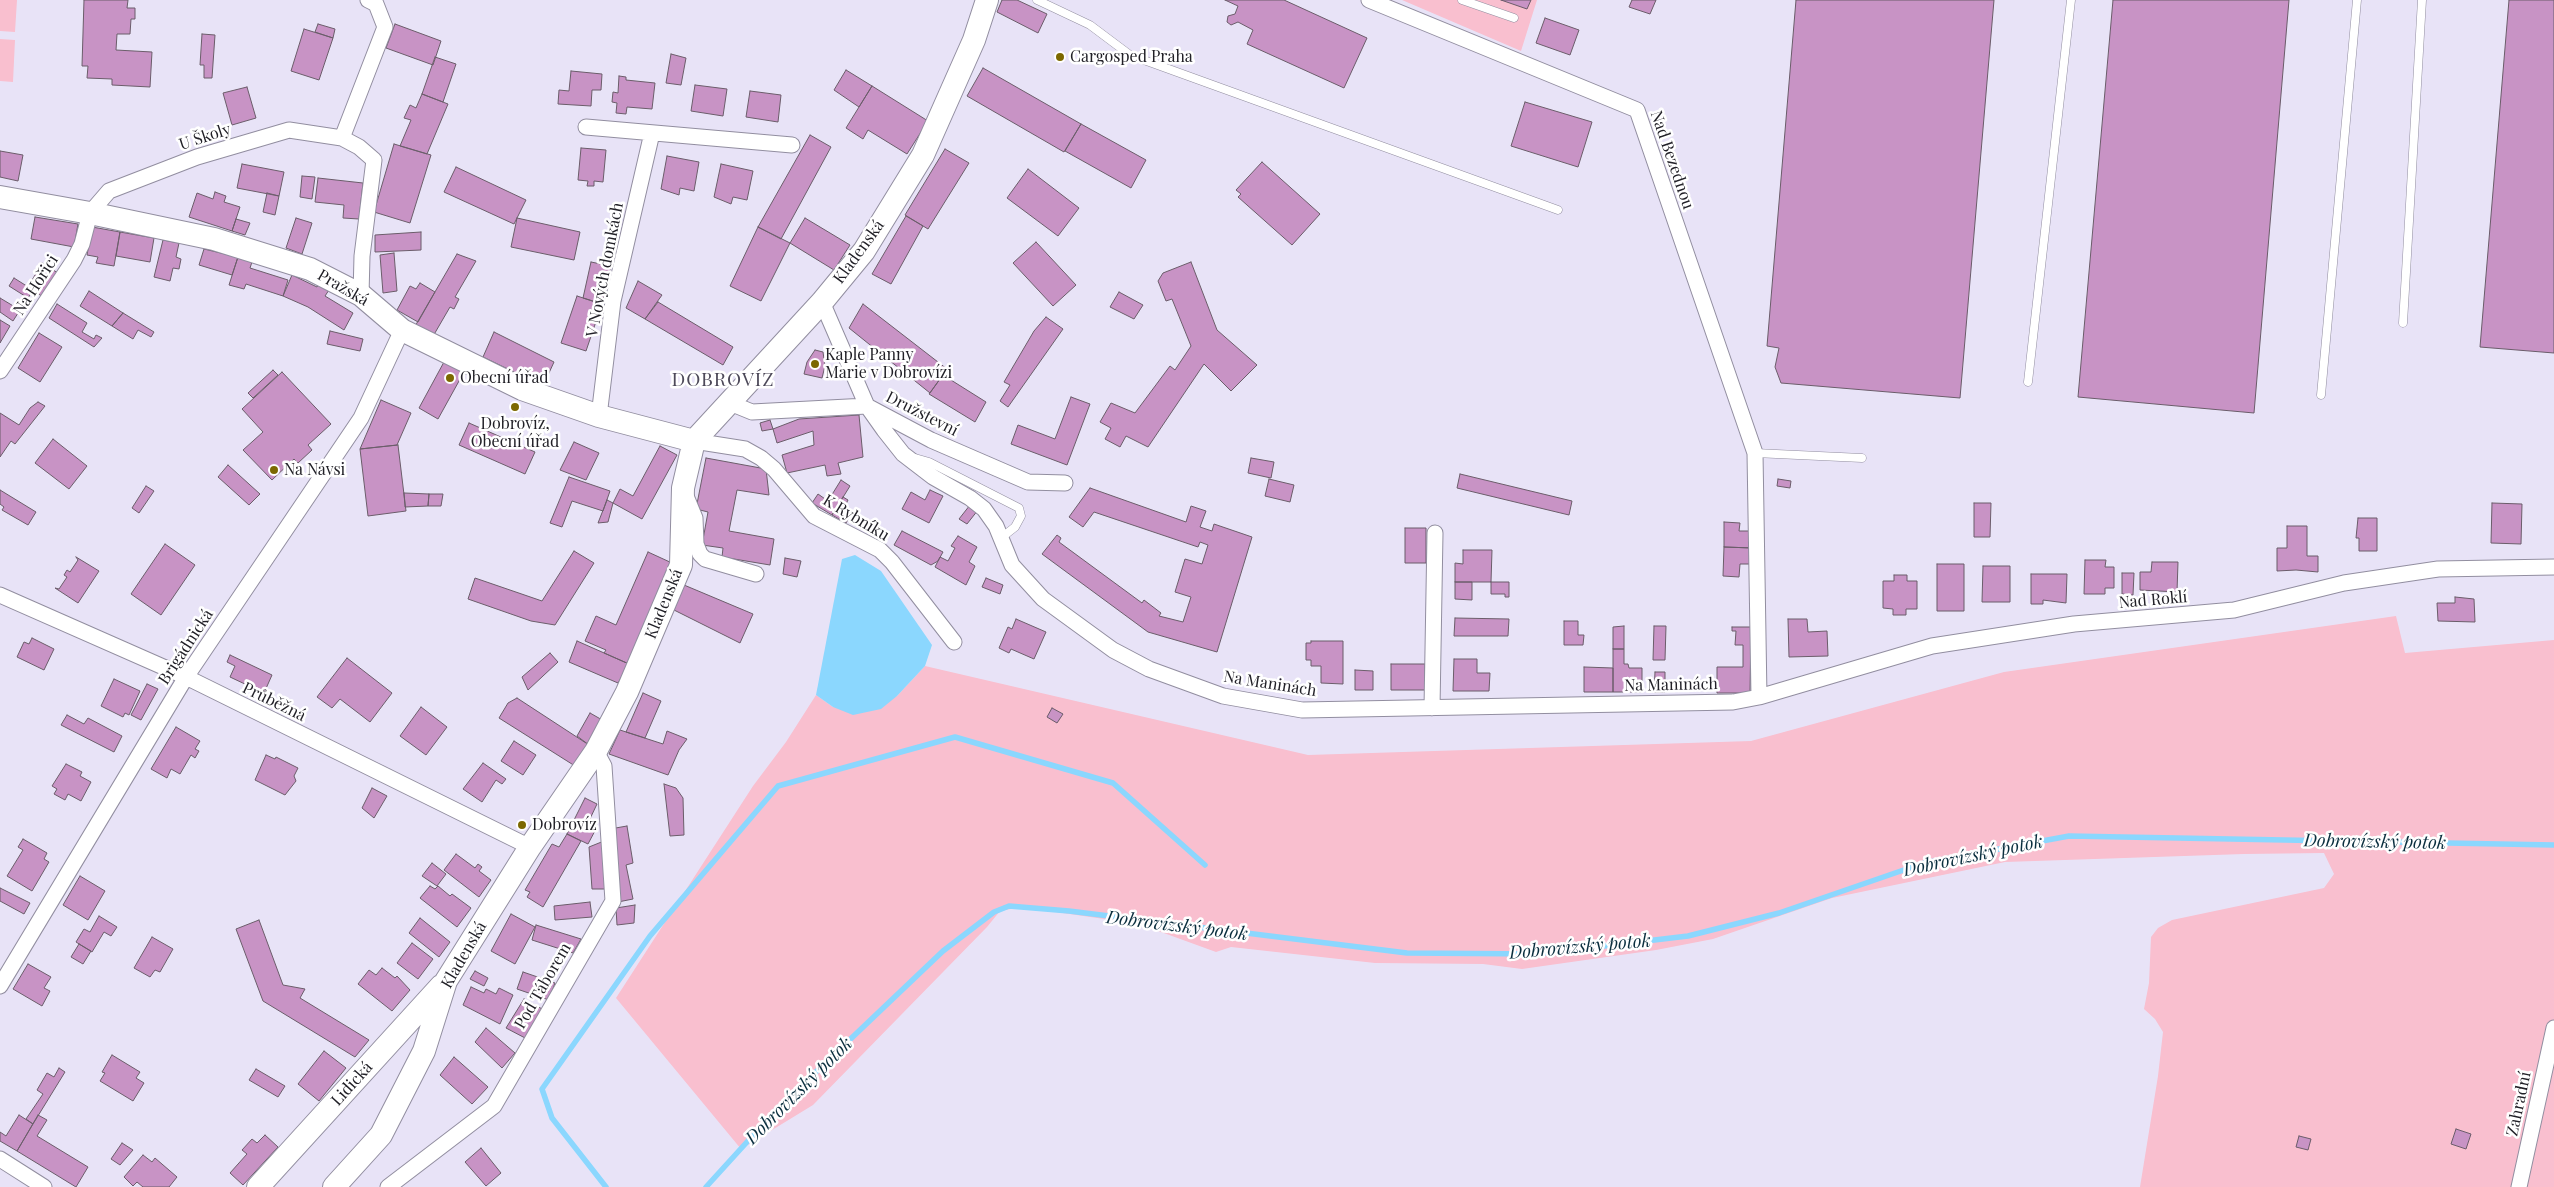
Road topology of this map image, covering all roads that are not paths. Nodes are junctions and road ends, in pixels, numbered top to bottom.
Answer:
1 (368, 0) edge
2 (987, 0) edge
3 (1037, 0) edge
4 (1369, 0) edge
5 (1462, 0) edge
6 (2071, 0) edge
7 (2357, 0) edge
8 (2422, 0) edge
9 (1514, 18) dead end
10 (586, 127) dead end
11 (652, 133) junction
12 (342, 138) junction
13 (792, 145) dead end
14 (0, 197) edge
15 (1558, 210) dead end
16 (90, 213) junction
17 (361, 295) junction
18 (822, 302) junction
19 (2403, 323) dead end
20 (402, 330) junction
21 (0, 372) edge
22 (2028, 382) dead end
23 (2321, 395) dead end
24 (730, 403) junction
25 (867, 406) junction
26 (599, 416) junction
27 (694, 441) junction
28 (1755, 453) junction
29 (903, 454) junction
30 (1862, 458) dead end
31 (1065, 483) dead end
32 (683, 488) junction
33 (1435, 533) dead end
34 (1001, 538) junction
35 (2554, 567) edge
36 (756, 574) dead end
37 (0, 595) edge
38 (954, 642) dead end
39 (186, 677) junction
40 (1759, 697) junction
41 (1432, 708) junction
42 (596, 751) junction
43 (530, 847) junction
44 (446, 981) junction
45 (0, 986) edge
46 (2554, 1028) edge
47 (0, 1159) edge
48 (44, 1187) edge
49 (258, 1187) edge
50 (334, 1187) edge
51 (388, 1187) edge
52 (2519, 1187) edge

1 - 12 street
2 - 18 street, Kladenská
3 - 15 lane
4 - 28 street, Nad Bezednou
5 - 9 lane
6 - 22 lane
7 - 23 lane
8 - 19 lane
10 - 11 street
11 - 13 street
11 - 26 street, V Nových domkách
12 - 16 street, U Školy
12 - 17 street, U Školy
14 - 16 street, Pražská
16 - 17 street, Pražská
16 - 21 street, Na Hořici
17 - 20 street, Pražská
18 - 24 street, Kladenská
18 - 25 street, Na Maninách
20 - 26 street, Pražská
20 - 39 street, Brigádnická
24 - 25 street, Družstevní
24 - 27 street, Kladenská
25 - 29 street, Na Maninách
25 - 31 street, Družstevní
26 - 27 street, Pražská
27 - 32 street, Kladenská
27 - 38 street, K Rybníku
28 - 30 lane
28 - 40 street, Nad Bezednou
29 - 34 street, Na Maninách
29 - 34 lane
32 - 36 street
32 - 42 street, Kladenská
33 - 41 street
34 - 41 street, Na Maninách
35 - 40 street, Nad Roklí
37 - 39 street, Průběžná
39 - 43 street, Průběžná
39 - 45 street, Brigádnická
40 - 41 street, Na Maninách
42 - 43 street, Kladenská
42 - 51 street, Pod Táborem
43 - 44 street, Kladenská
44 - 49 street, Lidická
44 - 50 street, Kladenská
46 - 52 street, Zahradní
47 - 48 street

